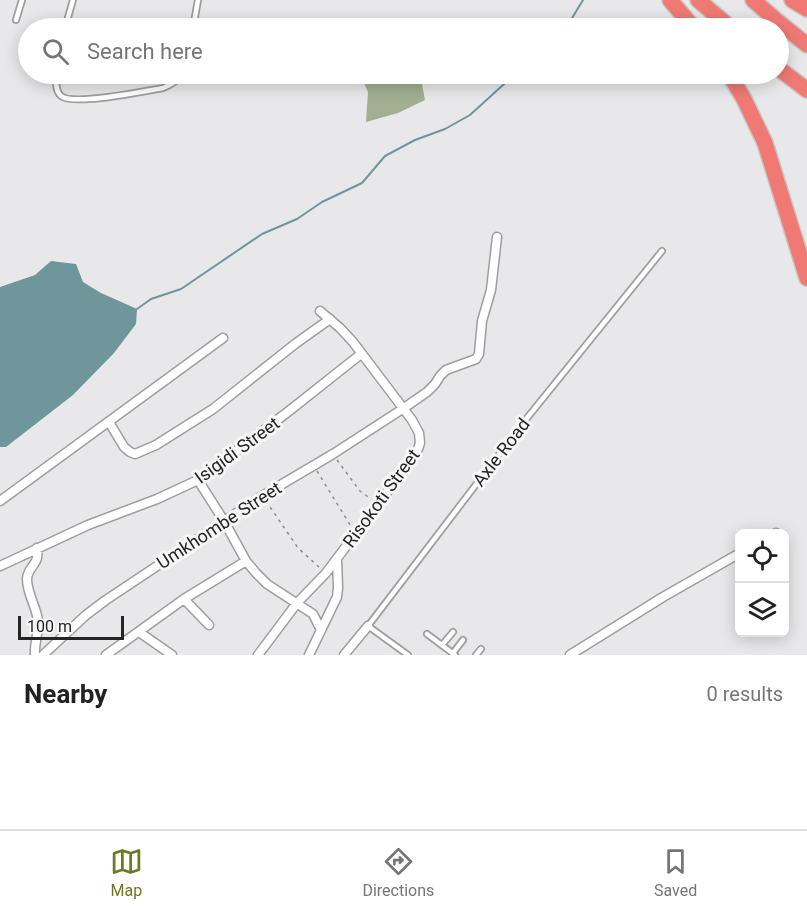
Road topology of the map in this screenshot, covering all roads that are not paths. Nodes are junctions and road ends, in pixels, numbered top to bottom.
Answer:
1 (22, 0) edge
2 (73, 0) edge
3 (198, 0) edge
4 (670, 0) edge
5 (698, 0) edge
6 (753, 0) edge
7 (792, 0) edge
8 (807, 9) edge
9 (68, 18) edge
10 (195, 18) edge
11 (685, 18) edge
12 (719, 18) edge
13 (774, 18) edge
14 (16, 20) dead end
15 (789, 30) edge
16 (807, 45) edge
17 (789, 76) edge
18 (57, 84) edge
19 (172, 84) edge
20 (735, 84) edge
21 (807, 90) edge
22 (498, 237) dead end
23 (662, 251) dead end
24 (807, 278) edge
25 (320, 311) dead end
26 (330, 320) junction
27 (223, 338) dead end
28 (361, 354) junction
29 (404, 408) junction
30 (109, 422) junction
31 (198, 480) junction
32 (0, 501) edge
33 (224, 521) junction
34 (37, 548) junction
35 (735, 557) edge
36 (337, 559) junction
37 (246, 561) junction
38 (0, 566) edge
39 (184, 599) junction
40 (297, 603) junction
41 (209, 625) dead end
42 (368, 626) junction
43 (321, 630) junction
44 (139, 632) junction
45 (453, 632) dead end
46 (427, 634) dead end
47 (463, 640) dead end
48 (442, 645) junction
49 (480, 648) dead end
50 (454, 654) edge
51 (35, 655) edge
52 (43, 655) edge
53 (106, 655) edge
54 (172, 655) edge
55 (258, 655) edge
56 (309, 655) edge
57 (344, 655) edge
58 (408, 655) edge
59 (476, 655) edge
60 (570, 655) edge

1 - 14 lane
2 - 9 lane
3 - 10 lane
4 - 11 highway
5 - 12 highway
6 - 13 highway
7 - 8 highway
15 - 16 highway
17 - 21 highway
18 - 19 lane
20 - 24 highway
22 - 29 street, Umkhombe Street
23 - 42 lane, Axle Road
25 - 26 street, Risokoti Street
26 - 28 street, Risokoti Street
26 - 30 street
27 - 30 street
28 - 29 street, Risokoti Street
28 - 31 street, Isigidi Street
29 - 33 street, Umkhombe Street
29 - 36 street, Risokoti Street
30 - 32 street
31 - 33 street
31 - 34 street, Isigidi Street
33 - 37 street
33 - 52 street, Umkhombe Street
34 - 38 street, Isigidi Street
34 - 51 street
35 - 60 street
36 - 40 street, Risokoti Street
36 - 43 street
37 - 39 street
37 - 40 street
39 - 41 street
39 - 44 street
40 - 43 street
40 - 55 street, Risokoti Street
42 - 57 street, Axle Road
42 - 58 lane
43 - 56 street
44 - 53 street
44 - 54 street
45 - 48 lane
46 - 48 lane
47 - 50 lane
48 - 50 lane
49 - 59 lane

